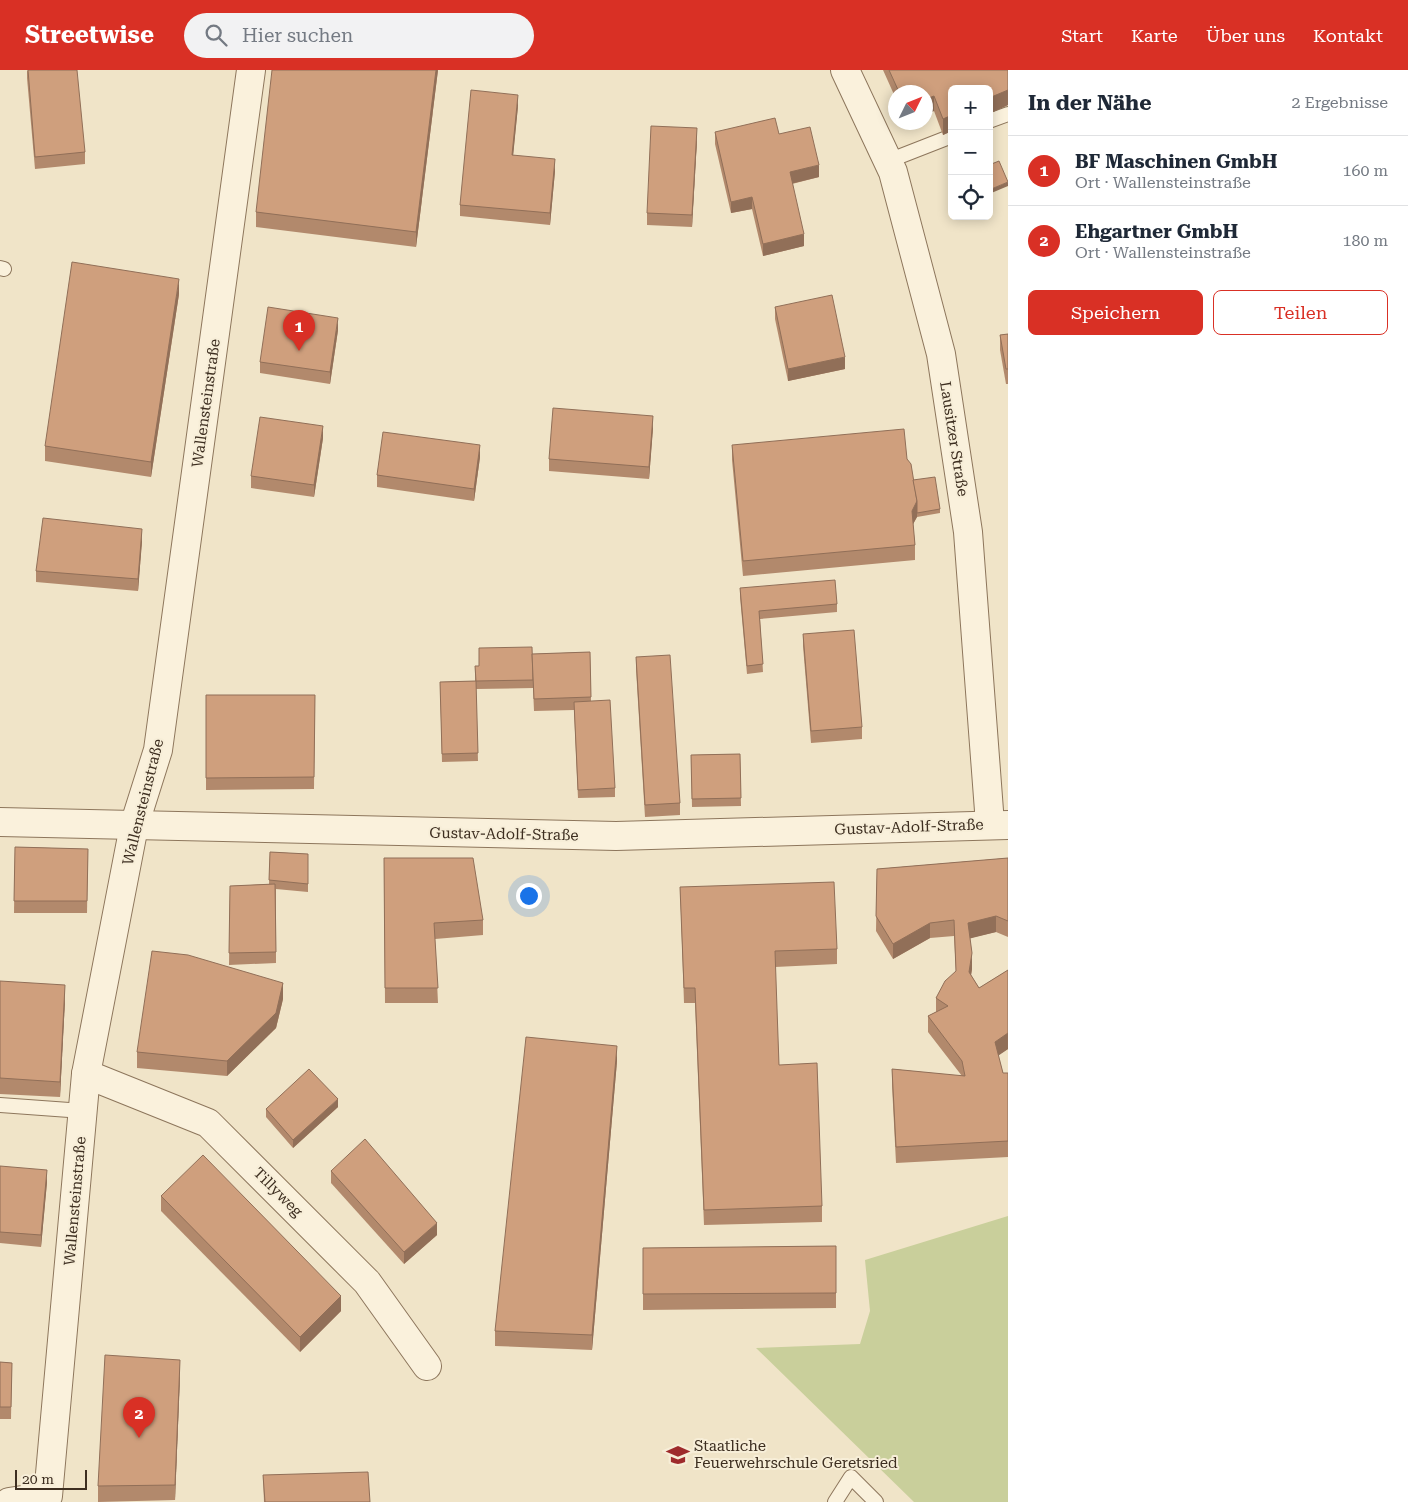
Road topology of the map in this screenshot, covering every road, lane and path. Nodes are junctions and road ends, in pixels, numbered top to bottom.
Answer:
1 (252, 70) edge
2 (845, 70) edge
3 (1008, 114) edge
4 (993, 120) edge
5 (948, 138) edge
6 (888, 161) junction
7 (0, 822) edge
8 (999, 824) edge
9 (134, 826) junction
10 (86, 1074) junction
11 (0, 1105) edge
12 (83, 1111) junction
13 (427, 1366) dead end
14 (48, 1499) edge
15 (9, 1502) edge
16 (835, 1502) edge
17 (876, 1502) edge

1 - 9 street, Wallensteinstraße
2 - 6 street, Lausitzer Straße
3 - 4 lane
5 - 6 lane
6 - 8 street, Lausitzer Straße
7 - 9 street, Gustav-Adolf-Straße
8 - 9 street, Gustav-Adolf-Straße
9 - 10 street, Wallensteinstraße
10 - 12 street, Wallensteinstraße
10 - 13 street, Tillyweg
11 - 12 lane
12 - 14 street, Wallensteinstraße
14 - 15 street, Wallensteinstraße
16 - 17 lane

